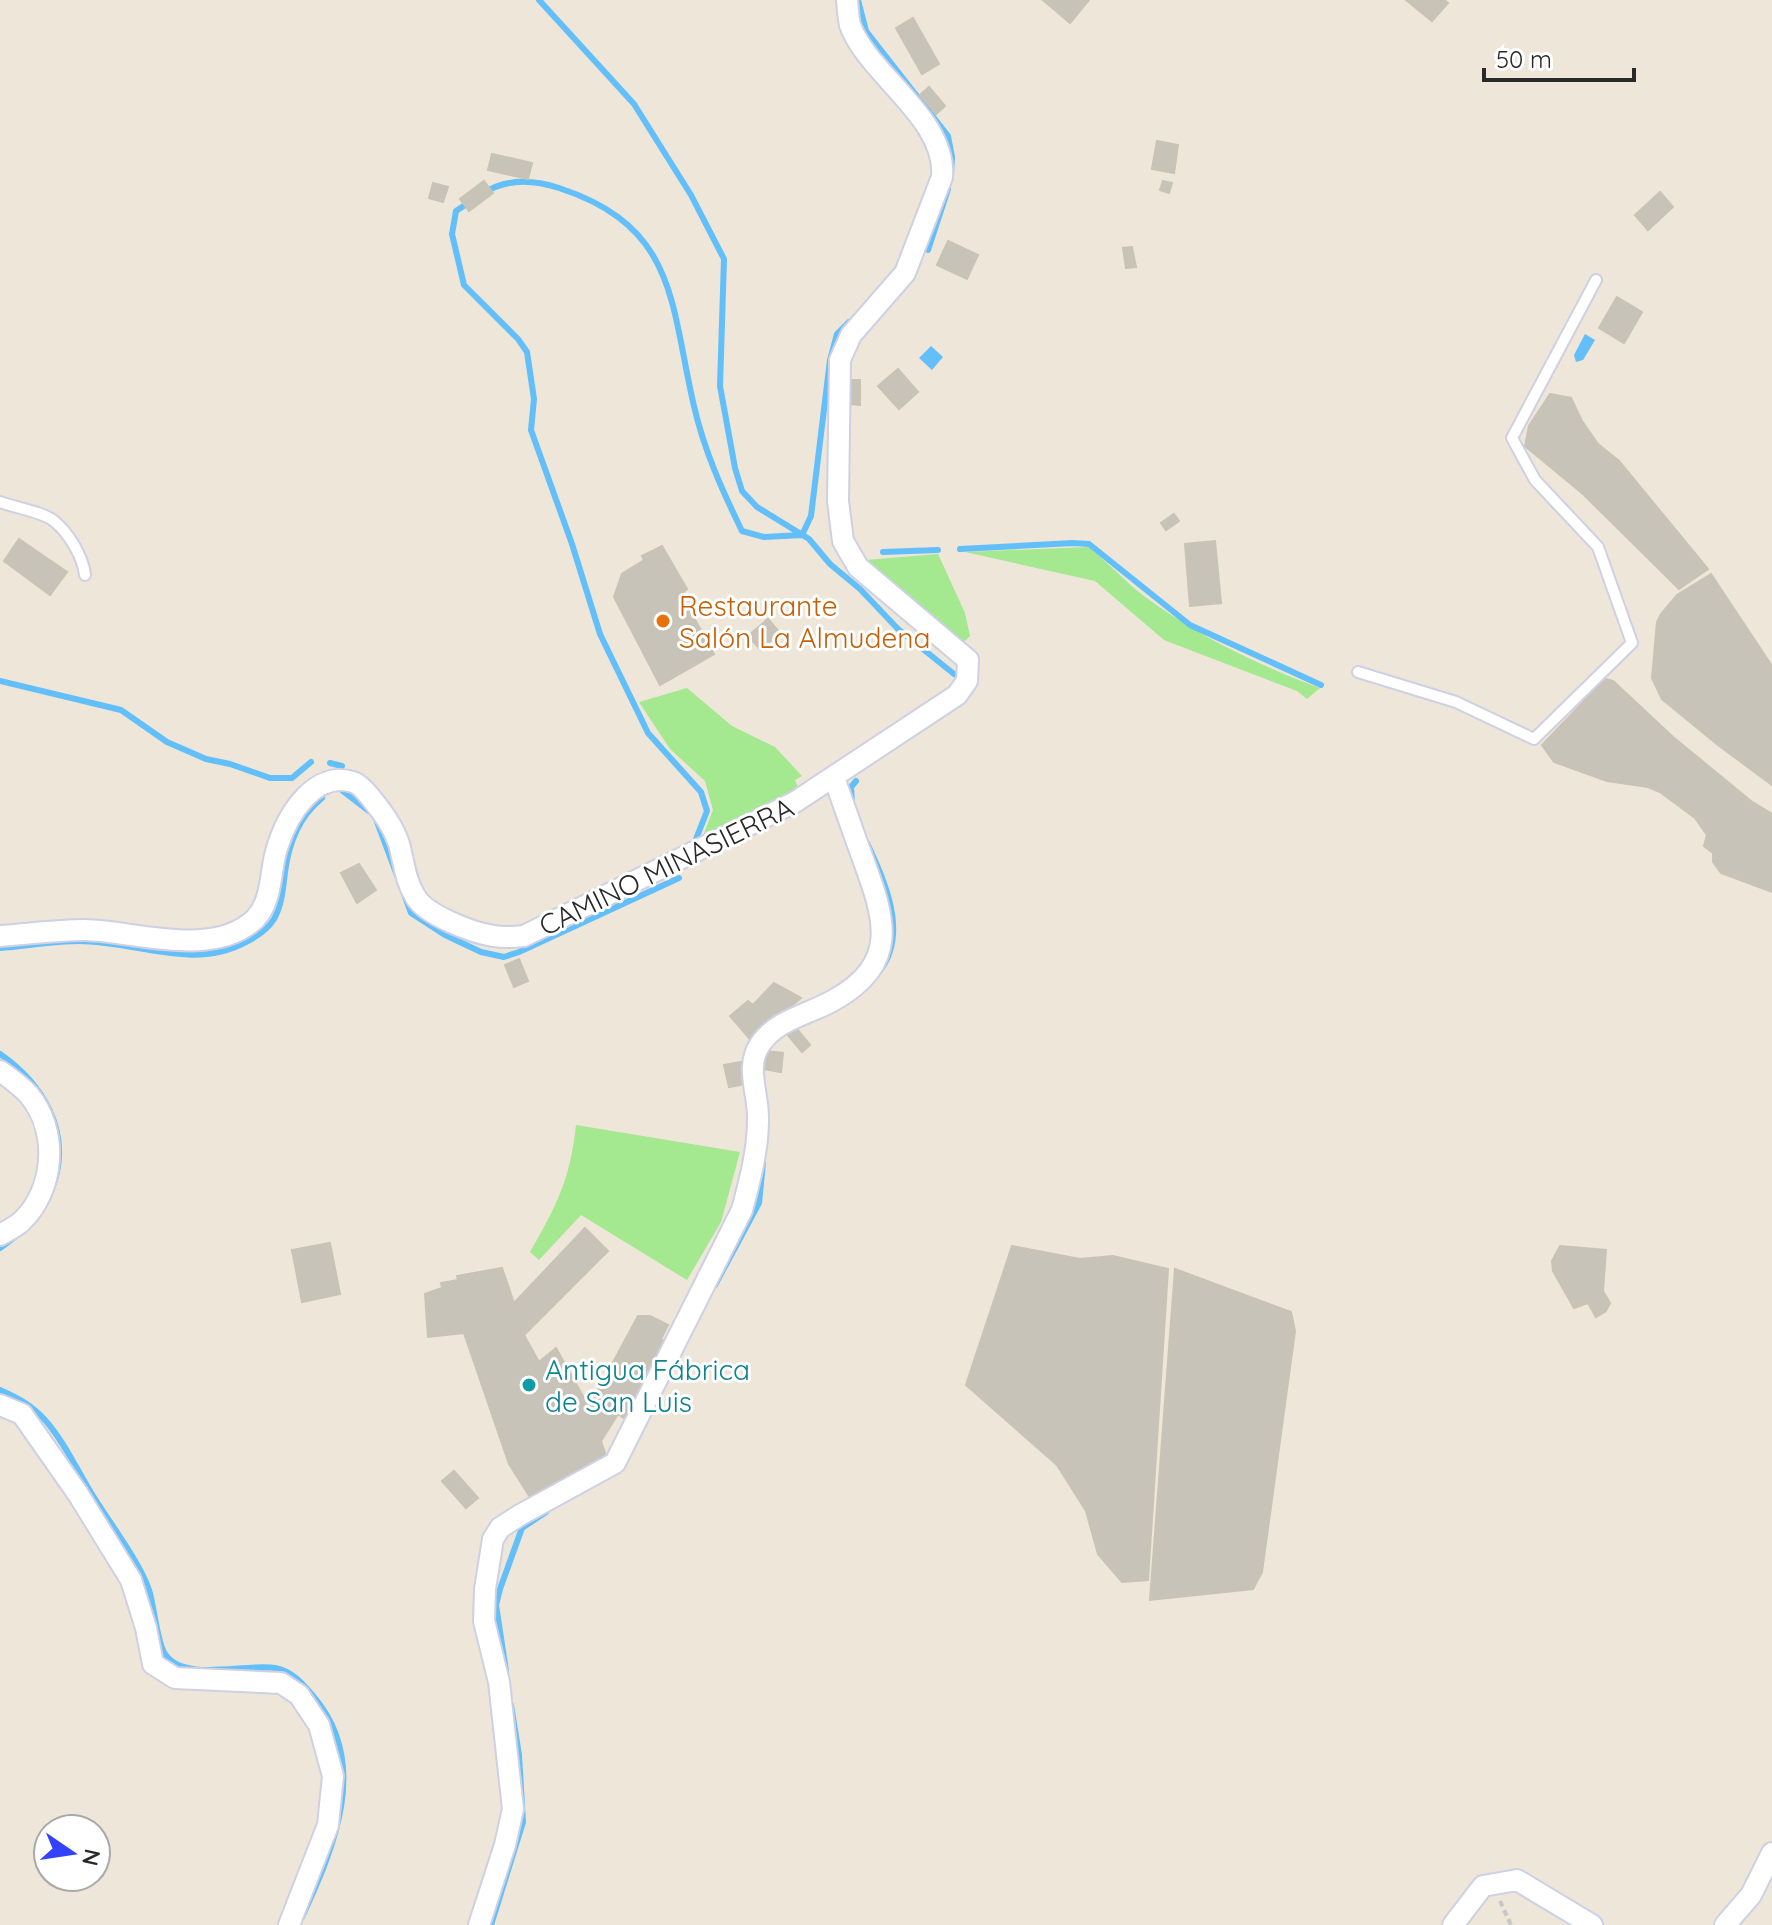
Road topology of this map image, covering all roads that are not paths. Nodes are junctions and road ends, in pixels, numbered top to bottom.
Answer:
1 (847, 0) edge
2 (1596, 280) dead end
3 (0, 502) edge
4 (85, 575) dead end
5 (1358, 672) dead end
6 (834, 778) junction
7 (0, 936) edge
8 (0, 1071) edge
9 (0, 1235) edge
10 (0, 1405) edge
11 (1772, 1853) edge
12 (289, 1925) edge
13 (479, 1925) edge
14 (1453, 1925) edge
15 (1592, 1925) edge
16 (1725, 1925) edge

1 - 6 street, CAMINO MINASIERRA
2 - 5 lane
3 - 4 lane
6 - 7 street, CAMINO MINASIERRA
6 - 13 street
8 - 9 street
10 - 12 street
11 - 16 street
14 - 15 street

